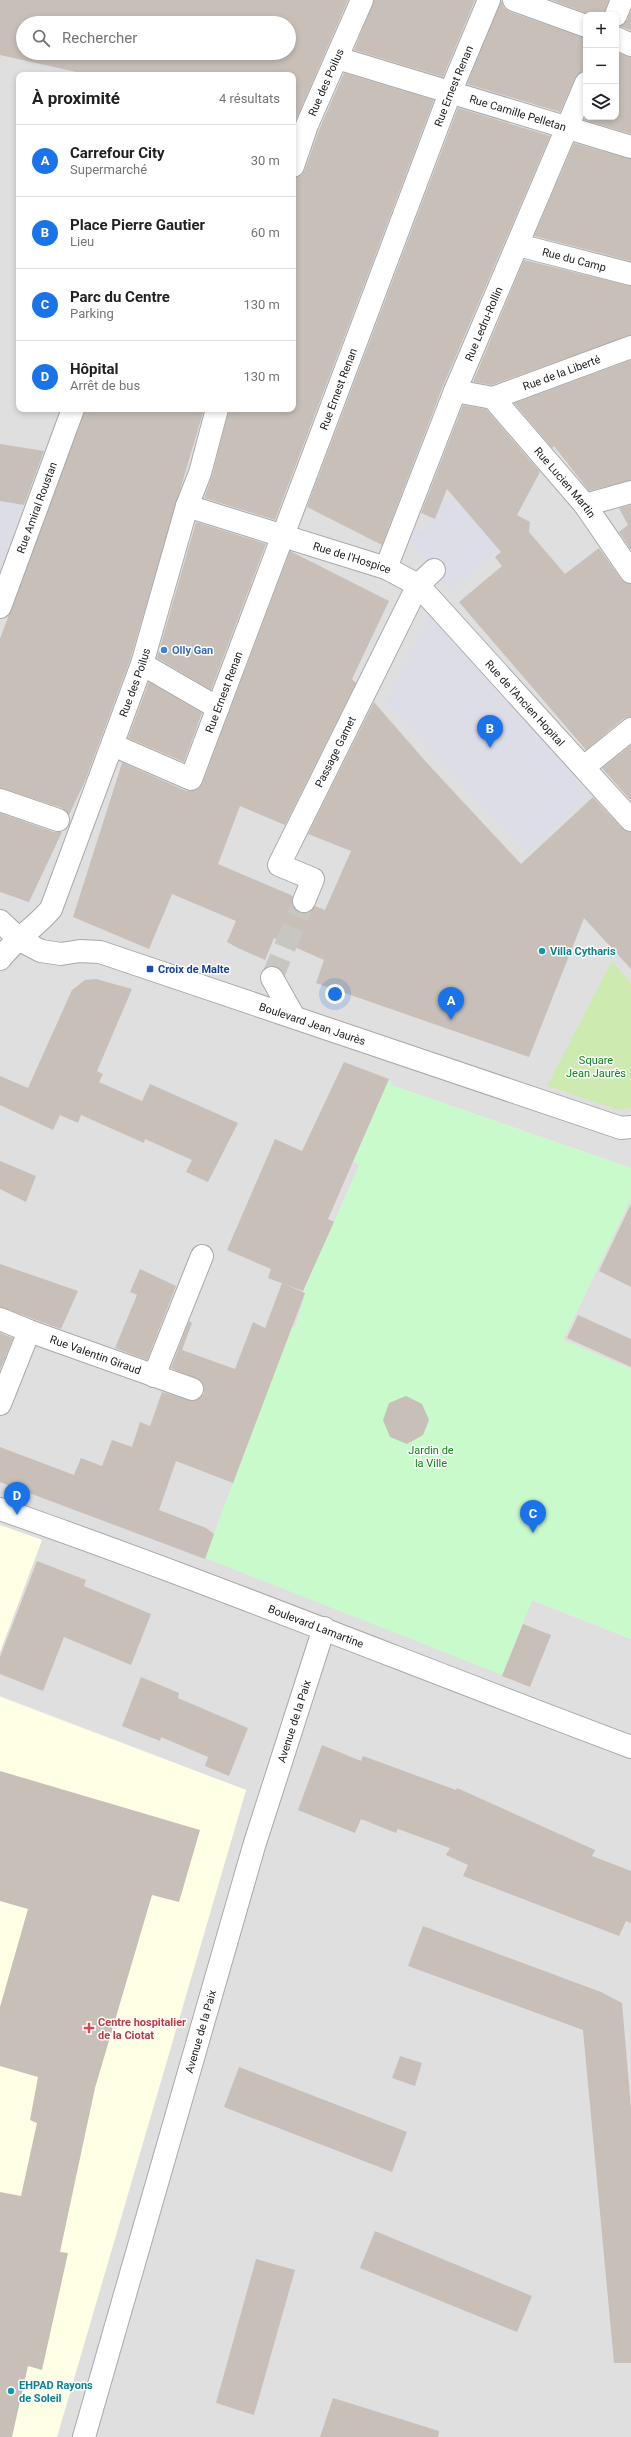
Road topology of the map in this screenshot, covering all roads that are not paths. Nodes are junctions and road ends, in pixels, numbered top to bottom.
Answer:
1 (362, 0) edge
2 (489, 0) edge
3 (514, 0) edge
4 (622, 0) edge
5 (617, 12) edge
6 (583, 25) edge
7 (619, 39) edge
8 (631, 45) edge
9 (337, 58) junction
10 (586, 84) edge
11 (450, 93) junction
12 (566, 126) junction
13 (631, 146) edge
14 (296, 157) edge
15 (518, 245) junction
16 (631, 274) edge
17 (631, 347) edge
18 (455, 391) junction
19 (492, 398) junction
20 (72, 412) edge
21 (216, 412) edge
22 (631, 492) edge
23 (585, 505) junction
24 (187, 506) junction
25 (284, 536) junction
26 (386, 568) junction
27 (434, 570) dead end
28 (631, 572) edge
29 (418, 585) junction
30 (0, 606) edge
31 (142, 664) junction
32 (218, 708) junction
33 (631, 729) edge
34 (113, 745) junction
35 (584, 767) junction
36 (0, 800) edge
37 (58, 820) dead end
38 (631, 820) edge
39 (304, 901) tunnel mouth
40 (0, 921) edge
41 (20, 940) junction
42 (0, 958) edge
43 (272, 978) dead end
44 (294, 1017) junction
45 (631, 1127) edge
46 (202, 1256) dead end
47 (0, 1319) edge
48 (29, 1332) junction
49 (154, 1376) junction
50 (192, 1389) dead end
51 (0, 1404) edge
52 (0, 1509) edge
53 (324, 1628) junction
54 (631, 1747) edge
55 (84, 2437) edge

1 - 9 street, Rue des Poilus
2 - 11 street, Rue Ernest Renan
3 - 6 street
4 - 5 street
7 - 8 street
9 - 11 street, Rue Camille Pelletan
9 - 14 street, Rue des Poilus
10 - 12 street, Rue Ledru-Rollin
11 - 12 street, Rue Camille Pelletan
11 - 25 street, Rue Ernest Renan
12 - 13 street, Rue Camille Pelletan
12 - 15 street, Rue Ledru-Rollin
15 - 16 street, Rue du Camp
15 - 18 street, Rue Ledru-Rollin
17 - 19 street, Rue de la Liberté
18 - 19 street
18 - 26 street, Rue Ledru-Rollin
19 - 23 street, Rue Lucien Martin
20 - 30 street, Rue Amiral Roustan
21 - 24 street, Rue des Poilus
22 - 23 street
23 - 28 street, Rue Lucien Martin
24 - 25 street, Rue de l'Hospice
24 - 31 street, Rue des Poilus
25 - 26 street, Rue de l'Hospice
25 - 32 street, Rue Ernest Renan
26 - 29 street, Rue de l'Hospice
27 - 29 street
29 - 35 street, Rue de l'Ancien Hopital
29 - 39 street, Passage Gamet
31 - 32 street
31 - 34 street, Rue des Poilus
32 - 34 street, Rue Ernest Renan
33 - 35 street
34 - 41 street, Rue des Poilus
35 - 38 street, Rue de l'Ancien Hopital
36 - 37 street
40 - 41 street, Boulevard Jean Jaurès
41 - 42 street, Rue des Poilus
41 - 44 street, Boulevard Jean Jaurès
43 - 44 street
44 - 45 street, Boulevard Jean Jaurès
46 - 49 street
47 - 48 street, Rue Valentin Giraud
48 - 49 street, Rue Valentin Giraud
48 - 51 street
49 - 50 street, Rue Valentin Giraud
52 - 53 street, Boulevard Lamartine
53 - 54 street, Boulevard Lamartine
53 - 55 street, Avenue de la Paix

